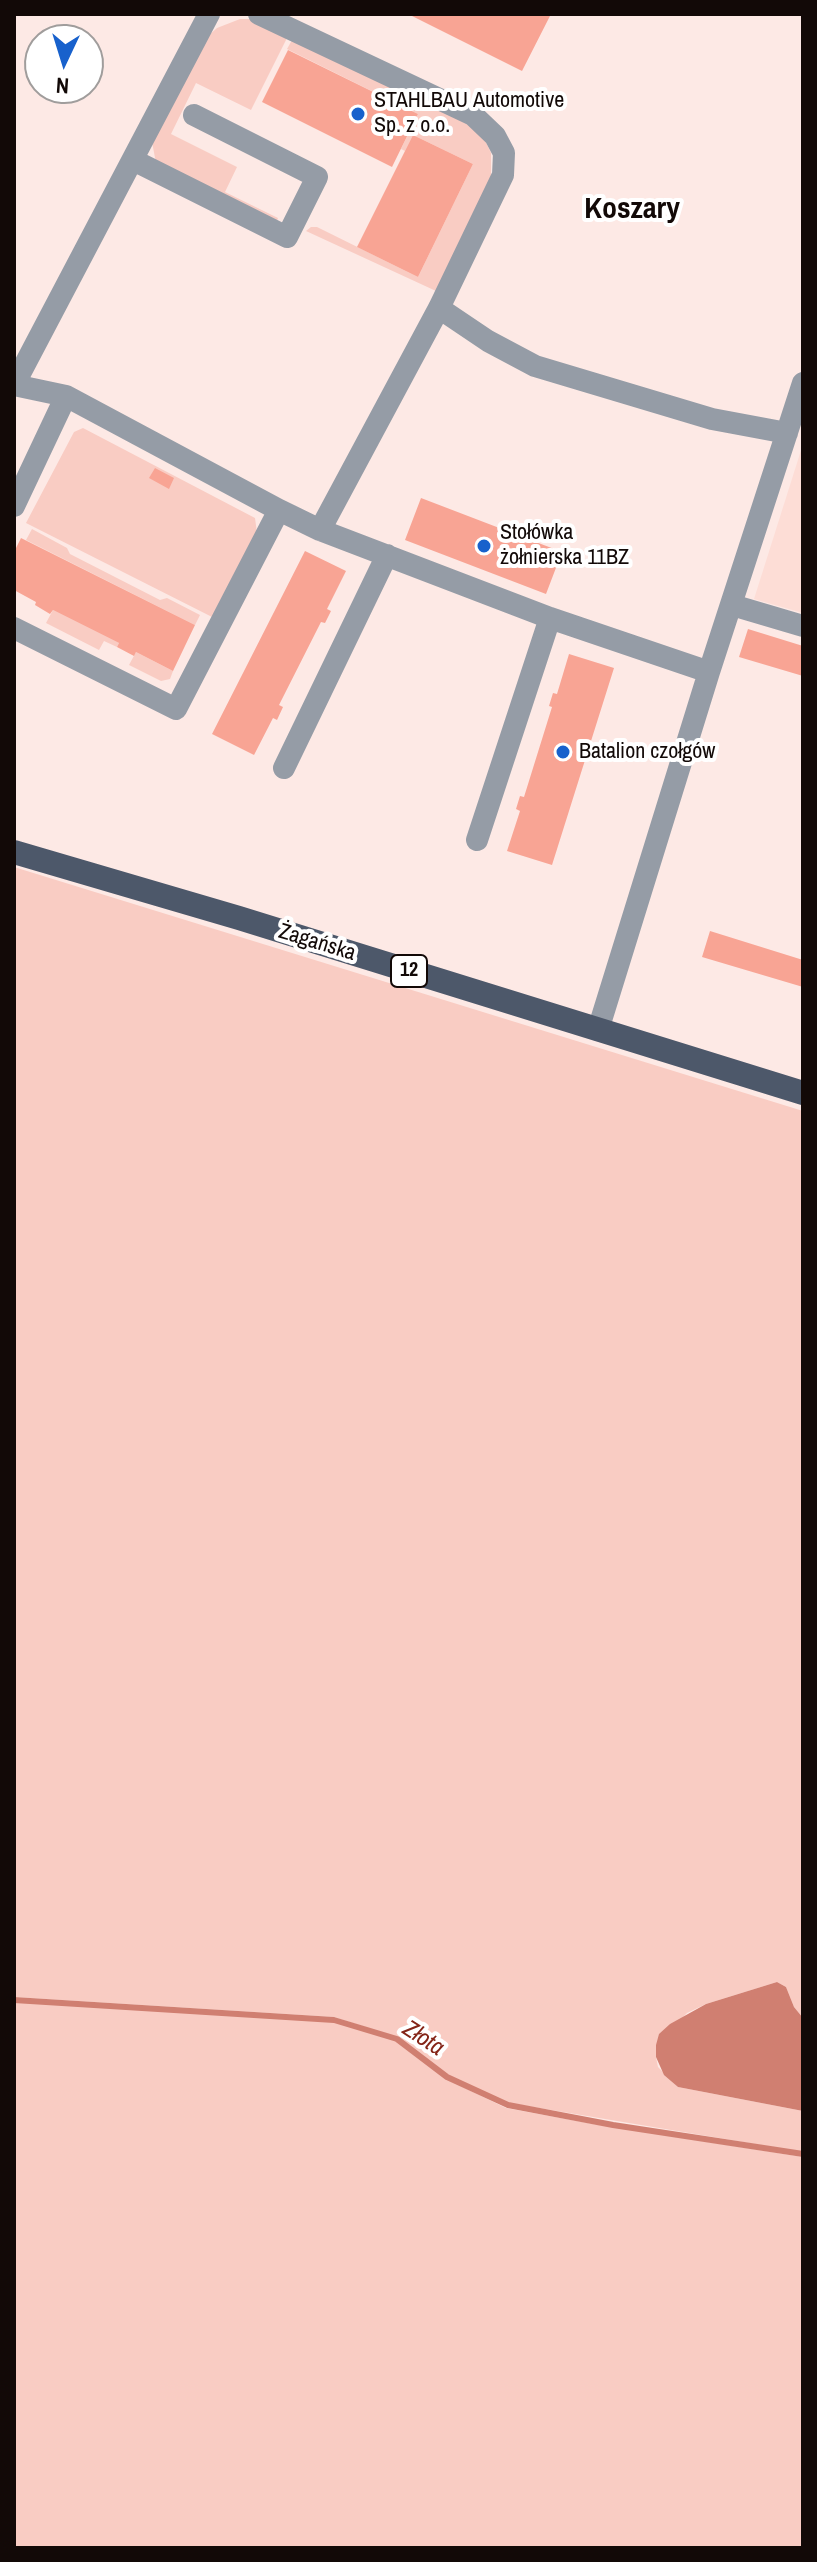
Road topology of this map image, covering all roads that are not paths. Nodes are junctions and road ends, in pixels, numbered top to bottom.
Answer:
1 (209, 14) edge
2 (259, 14) edge
3 (194, 115) dead end
4 (133, 160) junction
5 (439, 308) junction
6 (803, 383) edge
7 (14, 385) edge
8 (66, 396) junction
9 (787, 433) junction
10 (14, 506) edge
11 (279, 510) junction
12 (320, 530) junction
13 (387, 555) junction
14 (732, 605) junction
15 (550, 618) junction
16 (803, 626) edge
17 (14, 628) edge
18 (709, 672) junction
19 (284, 768) dead end
20 (477, 840) dead end
21 (14, 852) edge
22 (598, 1030) junction
23 (803, 1093) edge

1 - 4 lane
2 - 5 lane
3 - 4 lane
4 - 7 lane
5 - 9 lane
5 - 12 lane
6 - 9 lane
7 - 8 lane
8 - 10 lane
8 - 11 lane
9 - 14 lane
11 - 12 lane
11 - 17 lane
12 - 13 lane
13 - 15 lane
13 - 19 lane
14 - 16 lane
14 - 18 lane
15 - 18 lane
15 - 20 lane
18 - 22 lane
21 - 22 main road, Żagańska / 12
22 - 23 main road, Żagańska / 12

